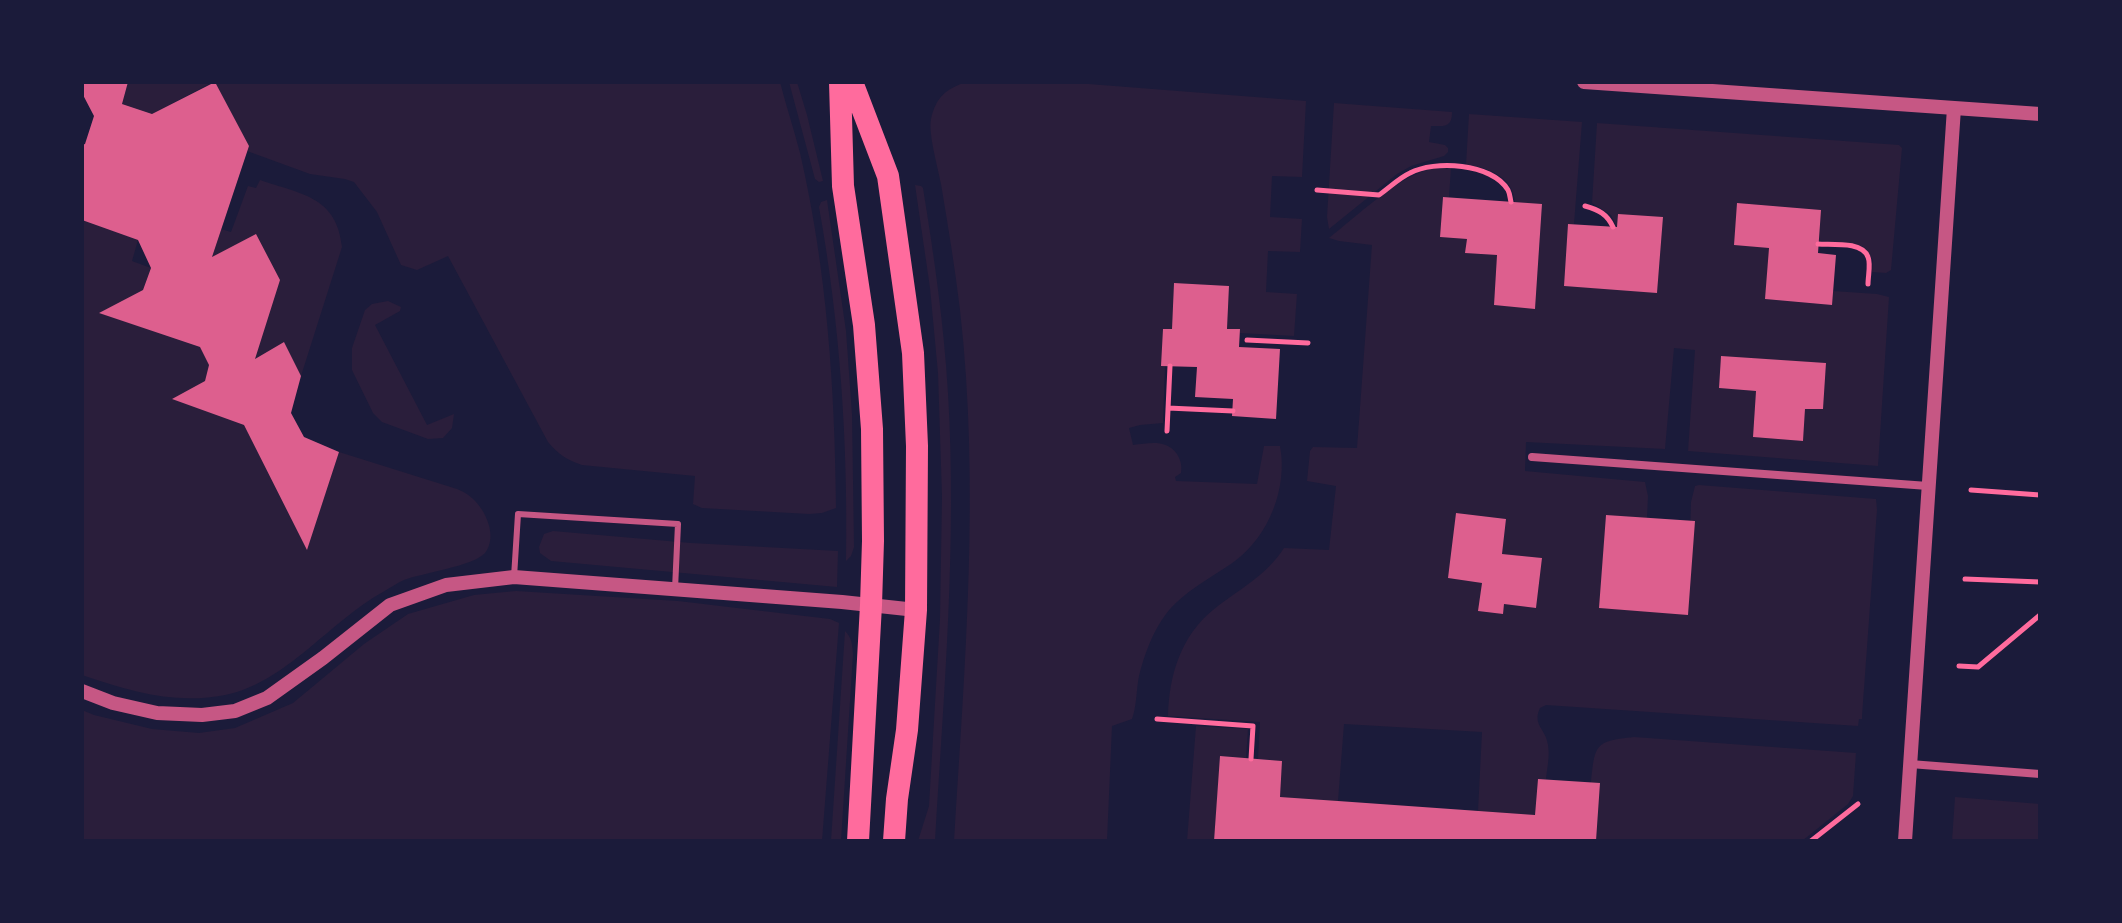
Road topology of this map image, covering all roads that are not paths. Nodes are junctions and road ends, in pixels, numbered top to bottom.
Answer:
1 (840, 82) edge
2 (852, 82) edge
3 (1584, 82) edge
4 (1710, 87) edge
5 (1954, 108) junction
6 (2040, 114) edge
7 (1532, 457) dead end
8 (1928, 486) junction
9 (514, 577) junction
10 (675, 589) junction
11 (871, 605) junction
12 (916, 610) junction
13 (82, 691) edge
14 (1910, 764) junction
15 (2040, 774) edge
16 (858, 841) edge
17 (894, 841) edge
18 (1905, 841) edge

1 - 11 highway
2 - 12 highway
3 - 4 street
4 - 5 street
5 - 6 street
5 - 8 street
7 - 8 street
8 - 14 street
9 - 10 street
9 - 10 lane
9 - 13 street
10 - 11 street
11 - 12 street
11 - 16 highway
12 - 17 highway
14 - 15 street
14 - 18 street

